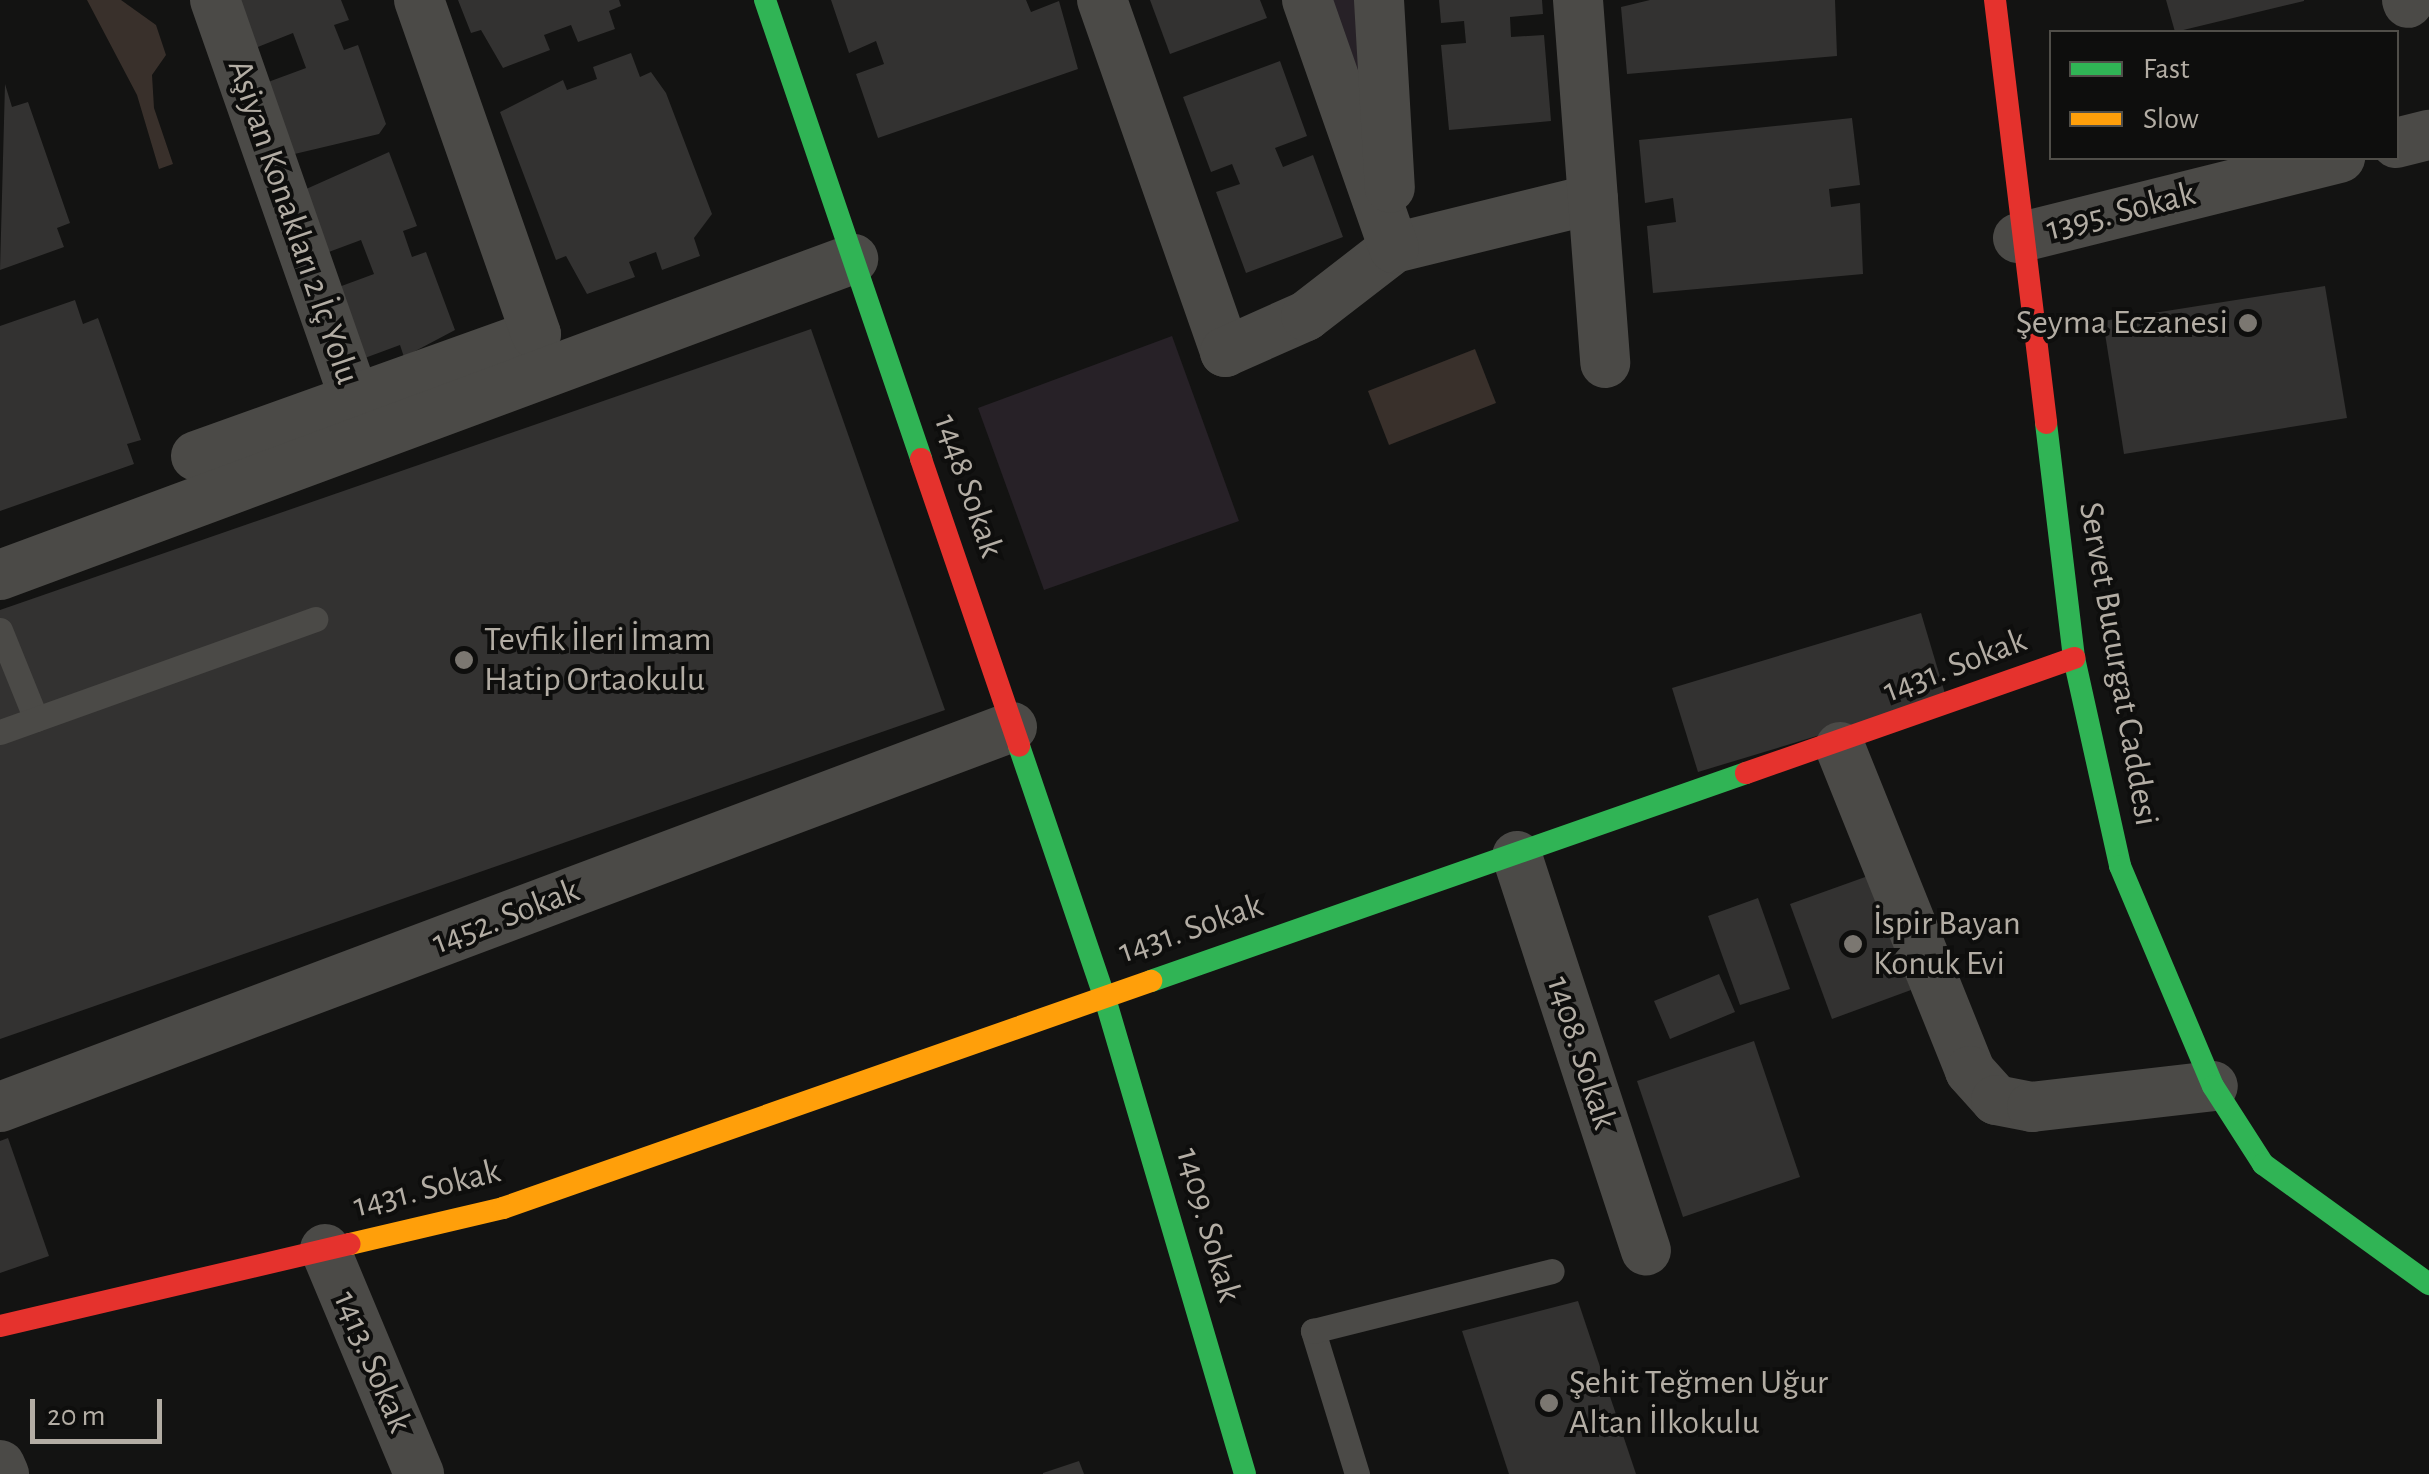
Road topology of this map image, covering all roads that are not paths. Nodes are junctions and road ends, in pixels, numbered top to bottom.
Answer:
1 (215, 0) edge
2 (419, 0) edge
3 (765, 0) edge
4 (1102, 0) edge
5 (1307, 0) edge
6 (1379, 0) edge
7 (1578, 0) edge
8 (1995, 0) edge
9 (2429, 135) edge
10 (2399, 142) edge
11 (2332, 160) edge
12 (1593, 198) junction
13 (2018, 238) junction
14 (1394, 248) junction
15 (853, 258) junction
16 (1605, 363) dead end
17 (355, 399) junction
18 (196, 456) dead end
19 (0, 575) edge
20 (315, 619) dead end
21 (0, 630) edge
22 (2074, 658) junction
23 (36, 719) junction
24 (1012, 726) junction
25 (0, 732) edge
26 (1840, 748) junction
27 (1517, 856) junction
28 (1104, 995) junction
29 (2213, 1086) junction
30 (0, 1107) edge
31 (326, 1250) junction
32 (1646, 1250) dead end
33 (1552, 1271) dead end
34 (2429, 1284) edge
35 (0, 1326) edge
36 (0, 1465) edge
37 (4, 1474) edge
38 (419, 1474) edge
39 (1245, 1474) edge
40 (1357, 1474) edge

1 - 17 street, Aşiyan Konakları 2 İç Yolu
2 - 17 street
3 - 15 street, 1448 Sokak
4 - 14 street
5 - 14 street
6 - 14 street
7 - 12 street
8 - 13 street, Servet Bucurgat Caddesi
9 - 10 street
11 - 13 street, 1395. Sokak
12 - 14 street
12 - 16 street
13 - 22 street, Servet Bucurgat Caddesi
15 - 19 street
15 - 24 street, 1448 Sokak
17 - 18 street, Aşiyan Konakları 2 İç Yolu
20 - 23 lane
21 - 23 lane
22 - 26 street, 1431. Sokak
22 - 29 street, Servet Bucurgat Caddesi
23 - 25 lane
24 - 28 street, 1448 Sokak
24 - 30 street, 1452. Sokak
26 - 27 street, 1431. Sokak
26 - 29 street
27 - 28 street, 1431. Sokak
27 - 32 street, 1408. Sokak
28 - 31 street, 1431. Sokak
28 - 39 street, 1409. Sokak
29 - 34 street, Servet Bucurgat Caddesi
31 - 35 street, 1431. Sokak
31 - 38 street, 1413. Sokak
33 - 40 lane
36 - 37 street

